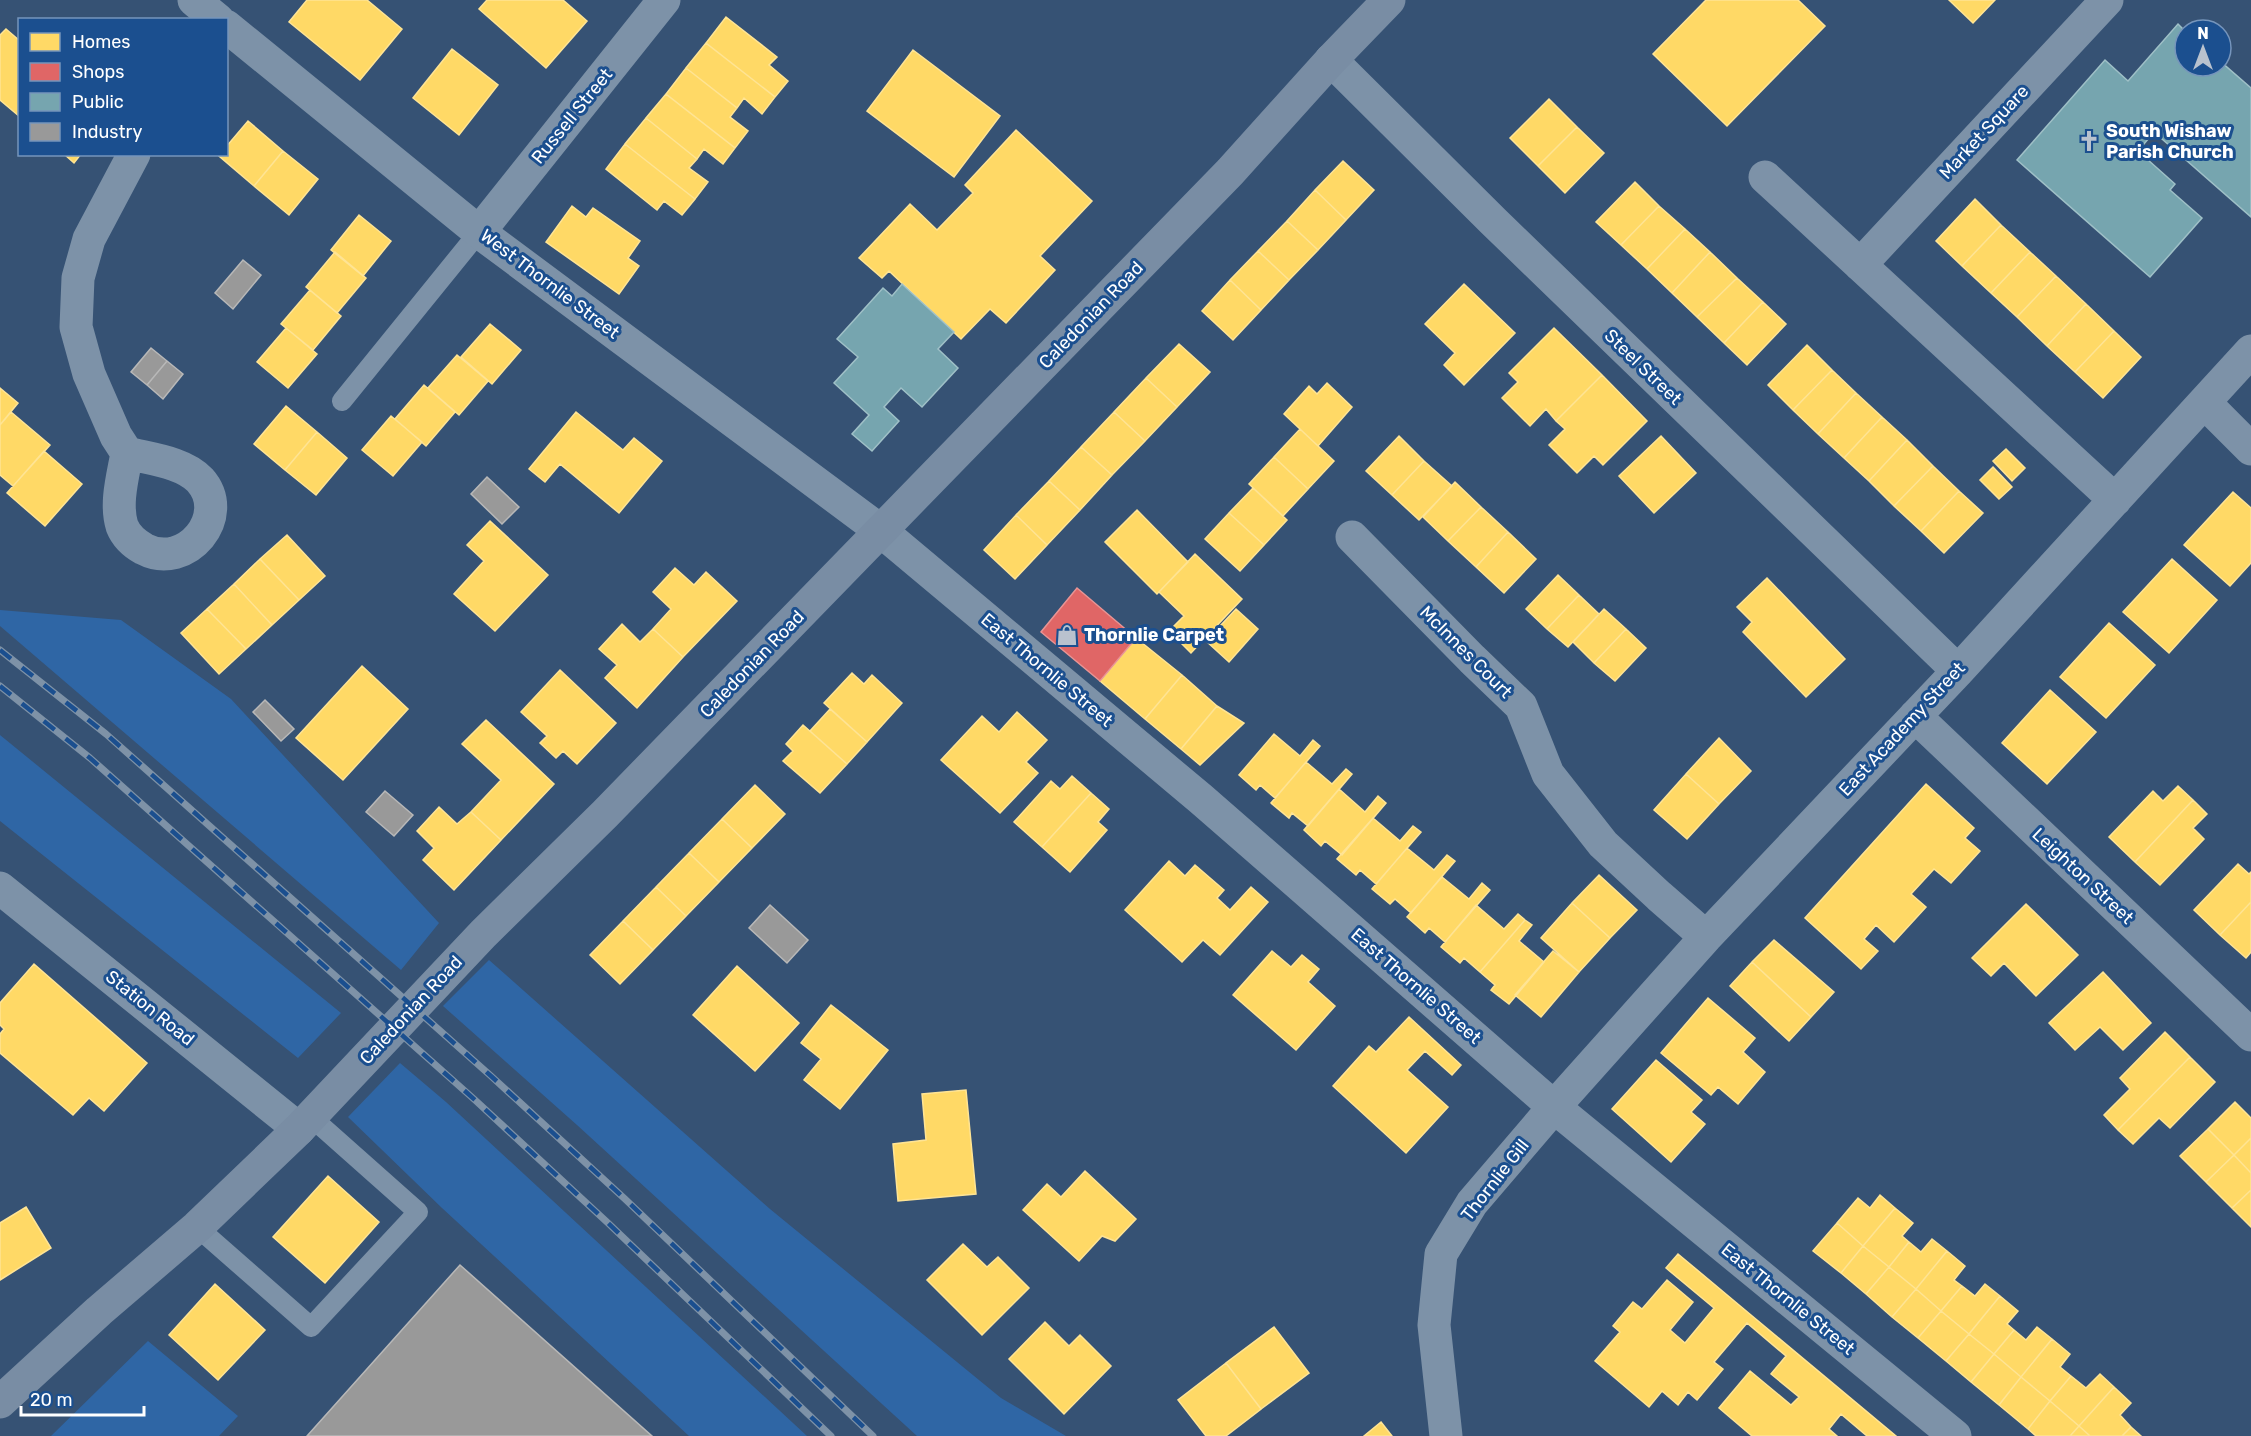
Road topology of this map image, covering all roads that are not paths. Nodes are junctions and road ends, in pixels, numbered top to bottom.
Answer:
1 (664, 0) edge
2 (1389, 0) edge
3 (2107, 0) edge
4 (228, 29) edge
5 (1331, 60) junction
6 (133, 156) edge
7 (1766, 177) dead end
8 (480, 232) junction
9 (1860, 265) junction
10 (2251, 351) edge
11 (342, 401) dead end
12 (2205, 403) junction
13 (2251, 449) edge
14 (127, 453) dead end
15 (2115, 500) junction
16 (881, 531) junction
17 (1352, 537) dead end
18 (1958, 671) junction
19 (1915, 717) junction
20 (0, 888) edge
21 (1706, 937) junction
22 (2251, 1035) edge
23 (1554, 1107) junction
24 (305, 1123) junction
25 (197, 1227) junction
26 (99, 1311) junction
27 (0, 1373) edge
28 (0, 1402) edge
29 (1446, 1436) edge
30 (1955, 1436) edge

1 - 8 street, Russell Street
2 - 5 main road, Caledonian Road
3 - 9 street, Market Square
4 - 8 street, West Thornlie Street
5 - 16 main road, Caledonian Road
5 - 18 street, Steel Street
6 - 14 street
7 - 9 street
8 - 11 lane
8 - 16 street, West Thornlie Street
9 - 15 street
10 - 12 street, East Academy Street
12 - 13 street
12 - 15 street, East Academy Street
15 - 18 street, East Academy Street
16 - 23 street, East Thornlie Street
16 - 24 main road, Caledonian Road
17 - 21 street, McInnes Court
18 - 19 street, East Academy Street
19 - 21 street, East Academy Street
19 - 22 street, Leighton Street
20 - 24 street, Station Road
21 - 23 street, East Academy Street
23 - 29 street, Thornlie Gill
23 - 30 street, East Thornlie Street
24 - 25 main road, Caledonian Road
24 - 25 lane
25 - 26 main road, Caledonian Road
26 - 27 main road, Caledonian Road
26 - 28 main road, Caledonian Road

